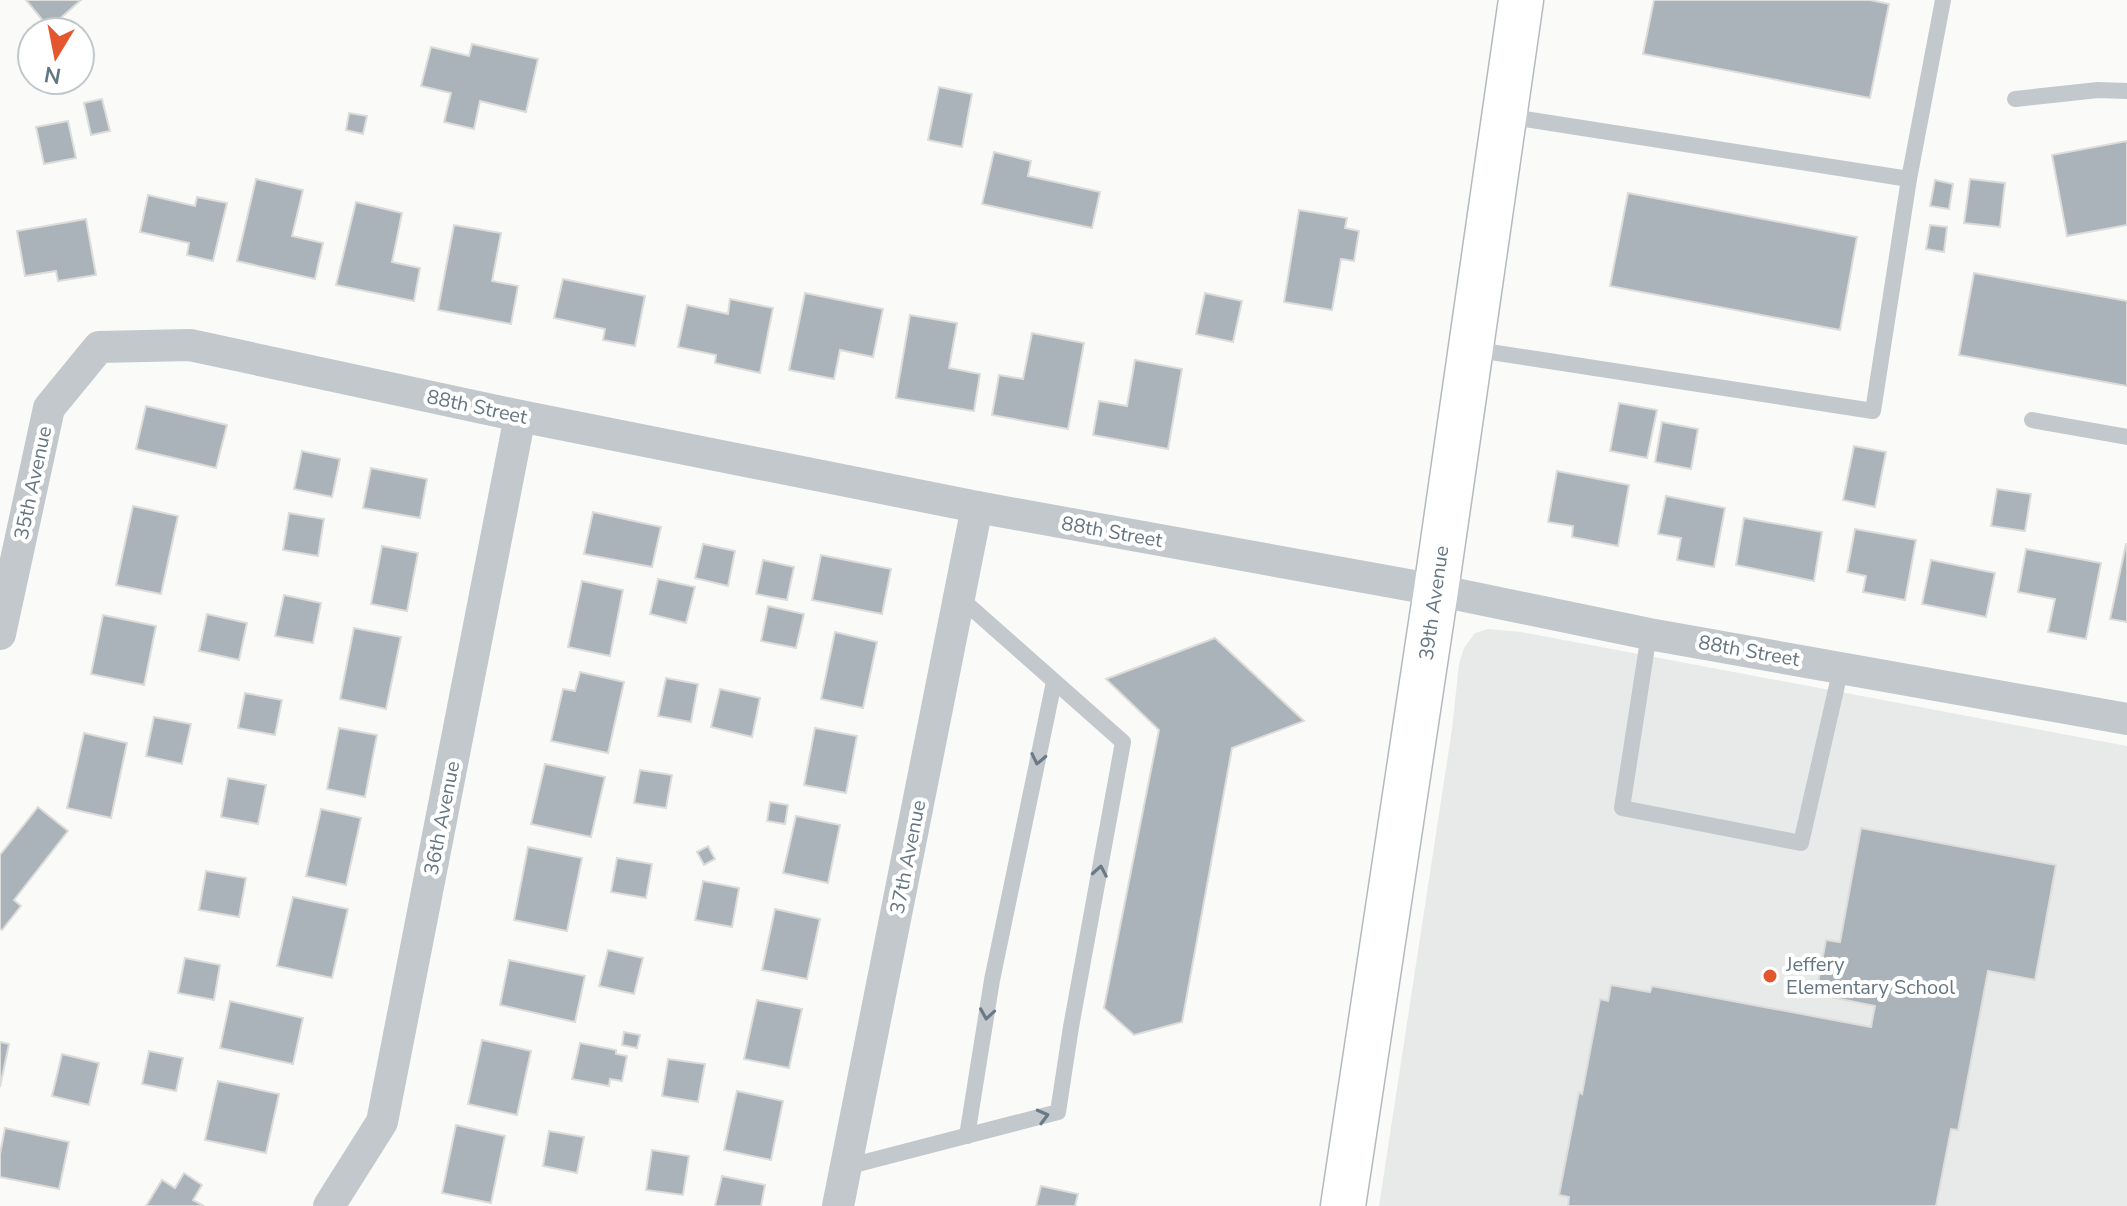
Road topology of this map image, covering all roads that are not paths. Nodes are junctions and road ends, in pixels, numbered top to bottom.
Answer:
1 (1521, 0) edge
2 (1943, 0) edge
3 (2127, 91) edge
4 (2015, 99) dead end
5 (1504, 115) junction
6 (1909, 179) junction
7 (99, 347) joint
8 (1471, 349) junction
9 (520, 416) junction
10 (2032, 420) dead end
11 (2127, 437) edge
12 (977, 507) junction
13 (1436, 590) junction
14 (959, 597) junction
15 (0, 634) edge
16 (1649, 634) junction
17 (1841, 668) junction
18 (1054, 682) junction
19 (2127, 719) edge
20 (967, 1136) junction
21 (846, 1167) junction
22 (329, 1206) edge
23 (838, 1206) edge
24 (1343, 1206) edge

1 - 5 main road, 39th Avenue
2 - 6 lane
3 - 4 lane
5 - 6 lane
5 - 8 main road, 39th Avenue
6 - 8 lane
7 - 9 street, 88th Street
7 - 15 street, 35th Avenue
8 - 13 main road, 39th Avenue
9 - 12 street, 88th Street
9 - 22 street, 36th Avenue
10 - 11 lane
12 - 13 street, 88th Street
12 - 14 street, 37th Avenue
13 - 16 street, 88th Street
13 - 24 main road, 39th Avenue
14 - 18 lane
14 - 21 street, 37th Avenue
16 - 17 street, 88th Street
16 - 17 lane
17 - 19 street, 88th Street
18 -> 20 lane
20 -> 18 lane
20 - 21 lane
21 - 23 street, 37th Avenue

